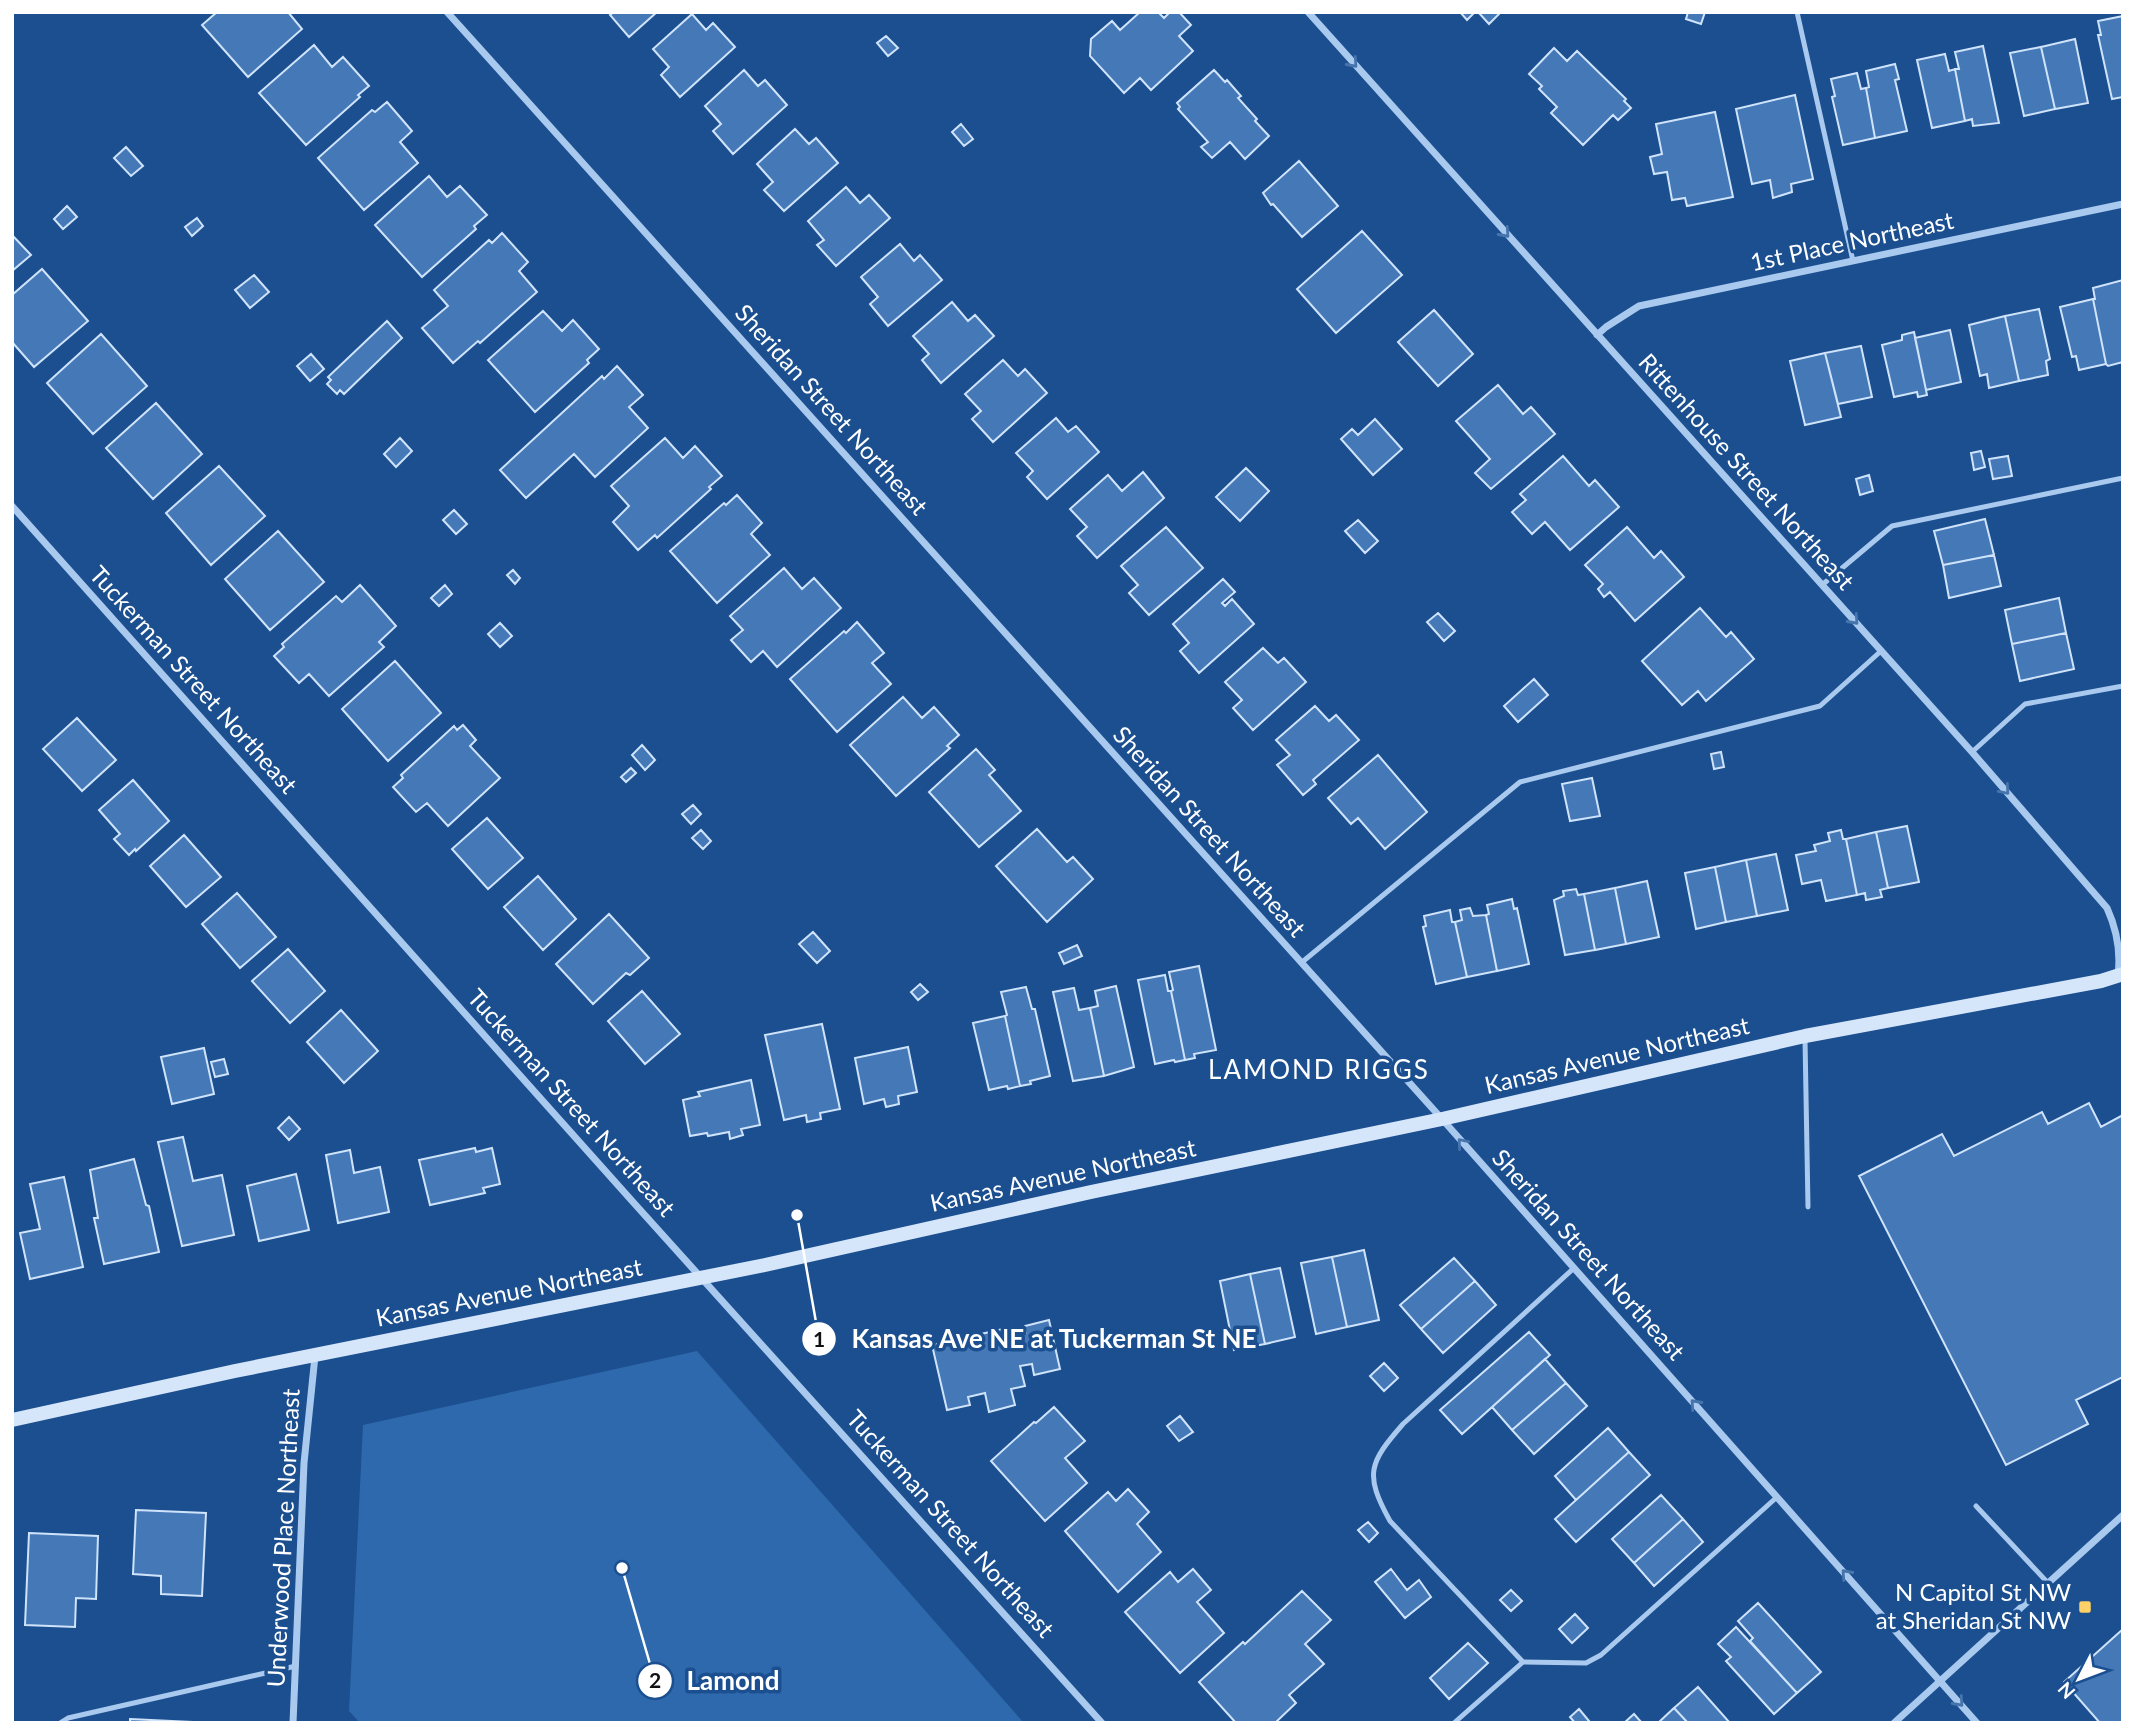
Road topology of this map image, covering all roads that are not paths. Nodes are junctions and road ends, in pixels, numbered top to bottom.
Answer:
1 (447, 12) edge
2 (1308, 12) edge
3 (1797, 12) edge
4 (2123, 204) edge
5 (1853, 261) junction
6 (1597, 335) junction
7 (2123, 478) edge
8 (12, 506) edge
9 (1822, 585) junction
10 (1881, 651) junction
11 (2123, 686) edge
12 (1972, 752) junction
13 (1301, 962) junction
14 (2120, 975) edge
15 (1805, 1036) junction
16 (1441, 1119) junction
17 (1808, 1207) dead end
18 (1574, 1268) junction
19 (702, 1277) junction
20 (315, 1356) junction
21 (12, 1420) edge
22 (1777, 1497) junction
23 (1976, 1506) dead end
24 (2123, 1515) edge
25 (2048, 1583) junction
26 (1523, 1662) junction
27 (296, 1666) junction
28 (1940, 1681) junction
29 (60, 1723) edge
30 (293, 1723) edge
31 (1102, 1723) edge
32 (1454, 1723) edge
33 (1894, 1723) edge
34 (1978, 1723) edge

1 - 13 street, Sheridan Street Northeast
2 -> 6 street, Rittenhouse Street Northeast
3 - 5 lane
4 - 5 street, 1st Place Northeast
5 - 6 street, 1st Place Northeast
6 - 9 street, Rittenhouse Street Northeast
7 - 9 lane
8 - 19 street, Tuckerman Street Northeast
9 -> 10 street, Rittenhouse Street Northeast
10 - 12 street, Rittenhouse Street Northeast
10 - 13 lane
11 - 12 lane
12 -> 14 street, Rittenhouse Street Northeast
13 - 16 street, Sheridan Street Northeast
14 - 15 street, Kansas Avenue Northeast
15 - 16 street, Kansas Avenue Northeast
15 - 17 lane
18 -> 16 street, Sheridan Street Northeast
16 - 19 street, Kansas Avenue Northeast
22 -> 18 street, Sheridan Street Northeast
18 - 26 lane
19 - 20 street, Kansas Avenue Northeast
19 - 31 street, Tuckerman Street Northeast
20 - 21 street, Kansas Avenue Northeast
20 - 27 street, Underwood Place Northeast
22 - 26 lane
28 -> 22 street, Sheridan Street Northeast
23 - 25 lane
24 - 25 street
25 - 28 street
26 - 32 lane
27 - 29 lane
27 - 30 street, Underwood Place Northeast
28 - 33 street
28 -> 34 street, Sheridan Street Northeast

